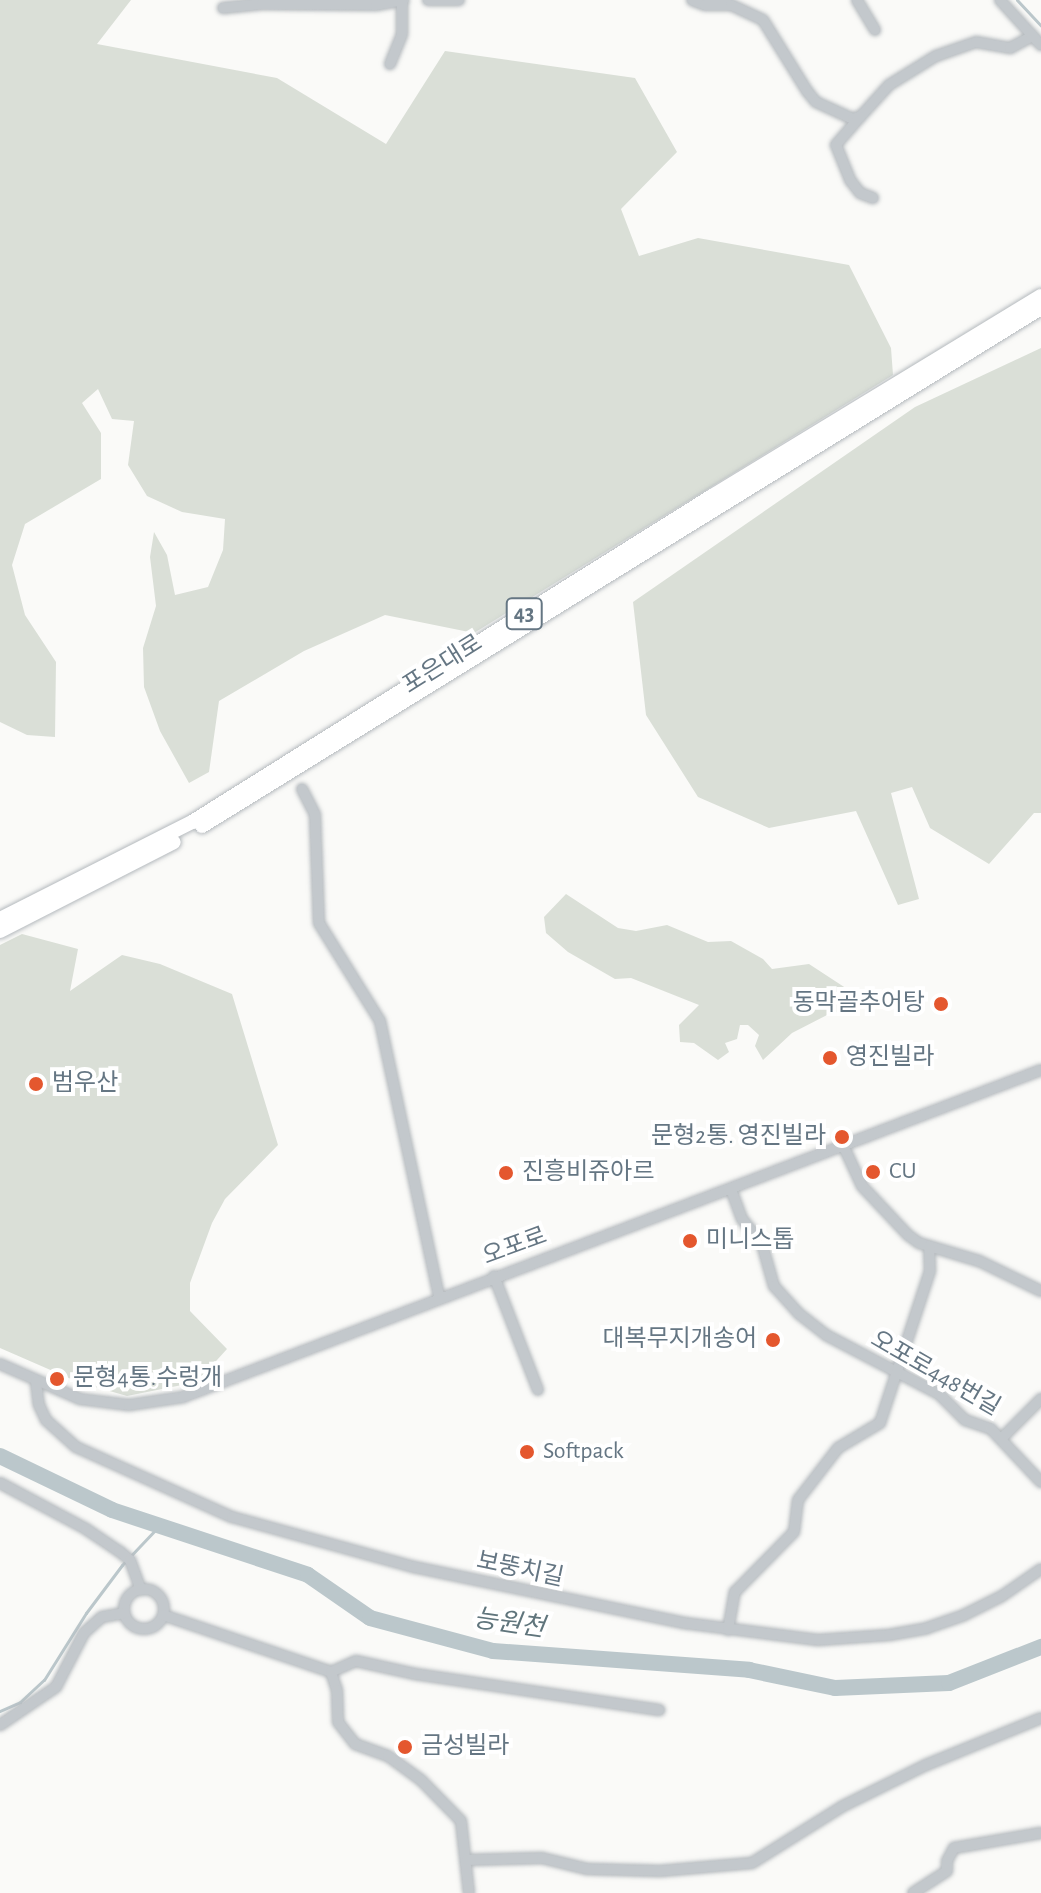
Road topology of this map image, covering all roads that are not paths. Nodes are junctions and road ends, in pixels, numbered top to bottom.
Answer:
1 (428, 0) edge
2 (459, 0) edge
3 (692, 0) edge
4 (857, 0) edge
5 (1000, 0) edge
6 (403, 2) edge
7 (223, 8) dead end
8 (875, 30) dead end
9 (1033, 36) junction
10 (1041, 45) edge
11 (390, 64) dead end
12 (861, 116) junction
13 (873, 198) dead end
14 (1041, 296) edge
15 (1041, 308) edge
16 (302, 789) dead end
17 (0, 919) edge
18 (0, 931) edge
19 (1041, 1070) edge
20 (843, 1145) junction
21 (731, 1189) junction
22 (929, 1246) junction
23 (494, 1276) junction
24 (1041, 1291) edge
25 (439, 1297) junction
26 (0, 1364) edge
27 (896, 1375) junction
28 (36, 1382) junction
29 (538, 1390) dead end
30 (1041, 1399) edge
31 (1003, 1437) junction
32 (1041, 1482) edge
33 (0, 1483) edge
34 (1041, 1569) edge
35 (141, 1590) junction
36 (125, 1613) junction
37 (163, 1615) junction
38 (728, 1630) junction
39 (331, 1672) junction
40 (659, 1710) dead end
41 (1041, 1718) edge
42 (0, 1725) edge
43 (1041, 1833) edge
44 (467, 1860) junction
45 (469, 1893) edge
46 (913, 1893) edge

1 - 2 street
3 - 12 street
4 - 8 street
5 - 9 street
6 - 7 street
6 - 11 street
9 - 10 street
9 - 12 street
12 - 13 street
14 - 17 highway, 포은대로 / 43
15 - 18 highway, 포은대로 / 43
16 - 25 street
19 - 20 street, 오포로
20 - 21 street, 오포로
20 - 22 street
21 - 23 street, 오포로
21 - 27 street, 오포로448번길
22 - 24 street
22 - 27 street
23 - 25 street, 오포로
23 - 29 street
25 - 28 street, 오포로
26 - 28 street, 오포로
27 - 31 street, 오포로448번길
27 - 38 street
28 - 38 street, 보뚱치길
30 - 31 street
31 - 32 street, 오포로448번길
33 - 35 street
34 - 38 street, 보뚱치길
35 - 36 street
35 - 37 street
36 - 37 street
36 - 42 street
37 - 39 street
39 - 40 street
39 - 44 street
41 - 44 street
43 - 46 street
44 - 45 street

